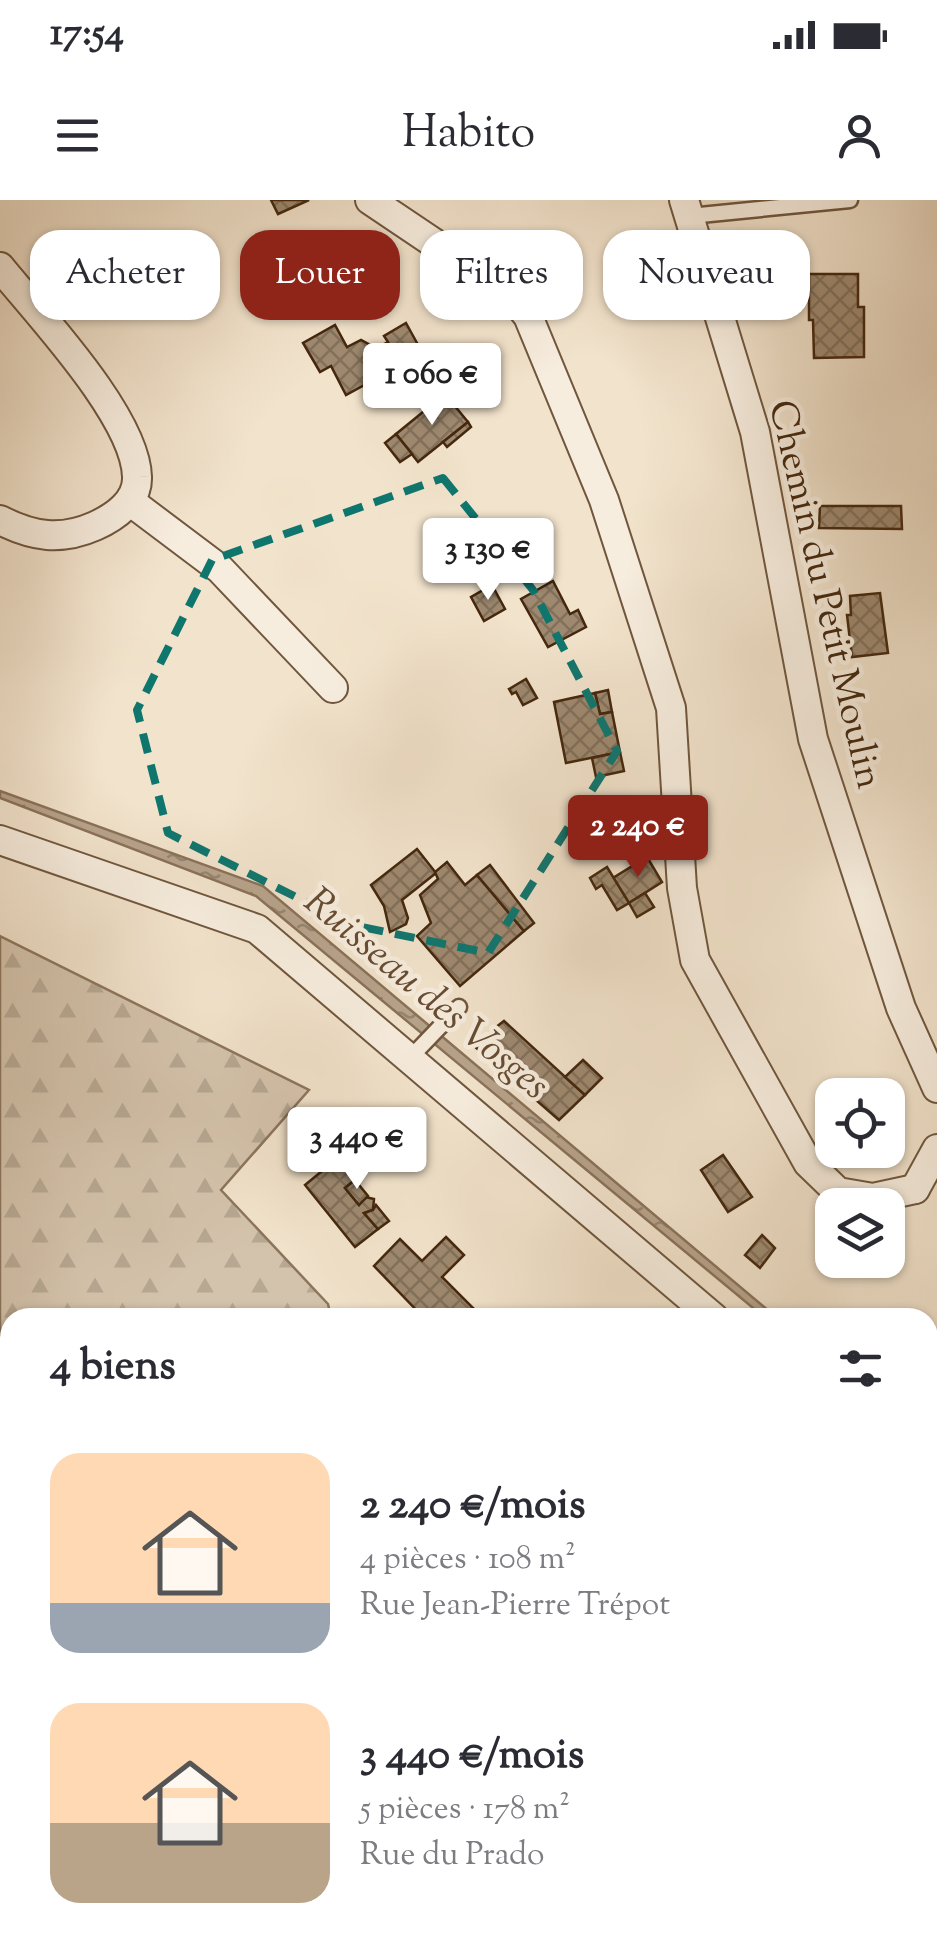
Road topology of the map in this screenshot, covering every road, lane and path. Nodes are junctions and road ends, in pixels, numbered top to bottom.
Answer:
1 (370, 200) edge
2 (850, 200) edge
3 (689, 214) edge
4 (0, 267) edge
5 (131, 502) junction
6 (0, 520) edge
7 (333, 688) dead end
8 (0, 840) edge
9 (459, 1007) dead end
10 (410, 1058) junction
11 (937, 1088) edge
12 (937, 1149) edge
13 (926, 1195) edge
14 (702, 1308) edge

1 - 13 street
2 - 3 lane
3 - 11 street, Chemin du Petit Moulin
4 - 5 street
5 - 6 street
5 - 7 street
8 - 10 street
9 - 10 lane
10 - 14 street
12 - 13 street

